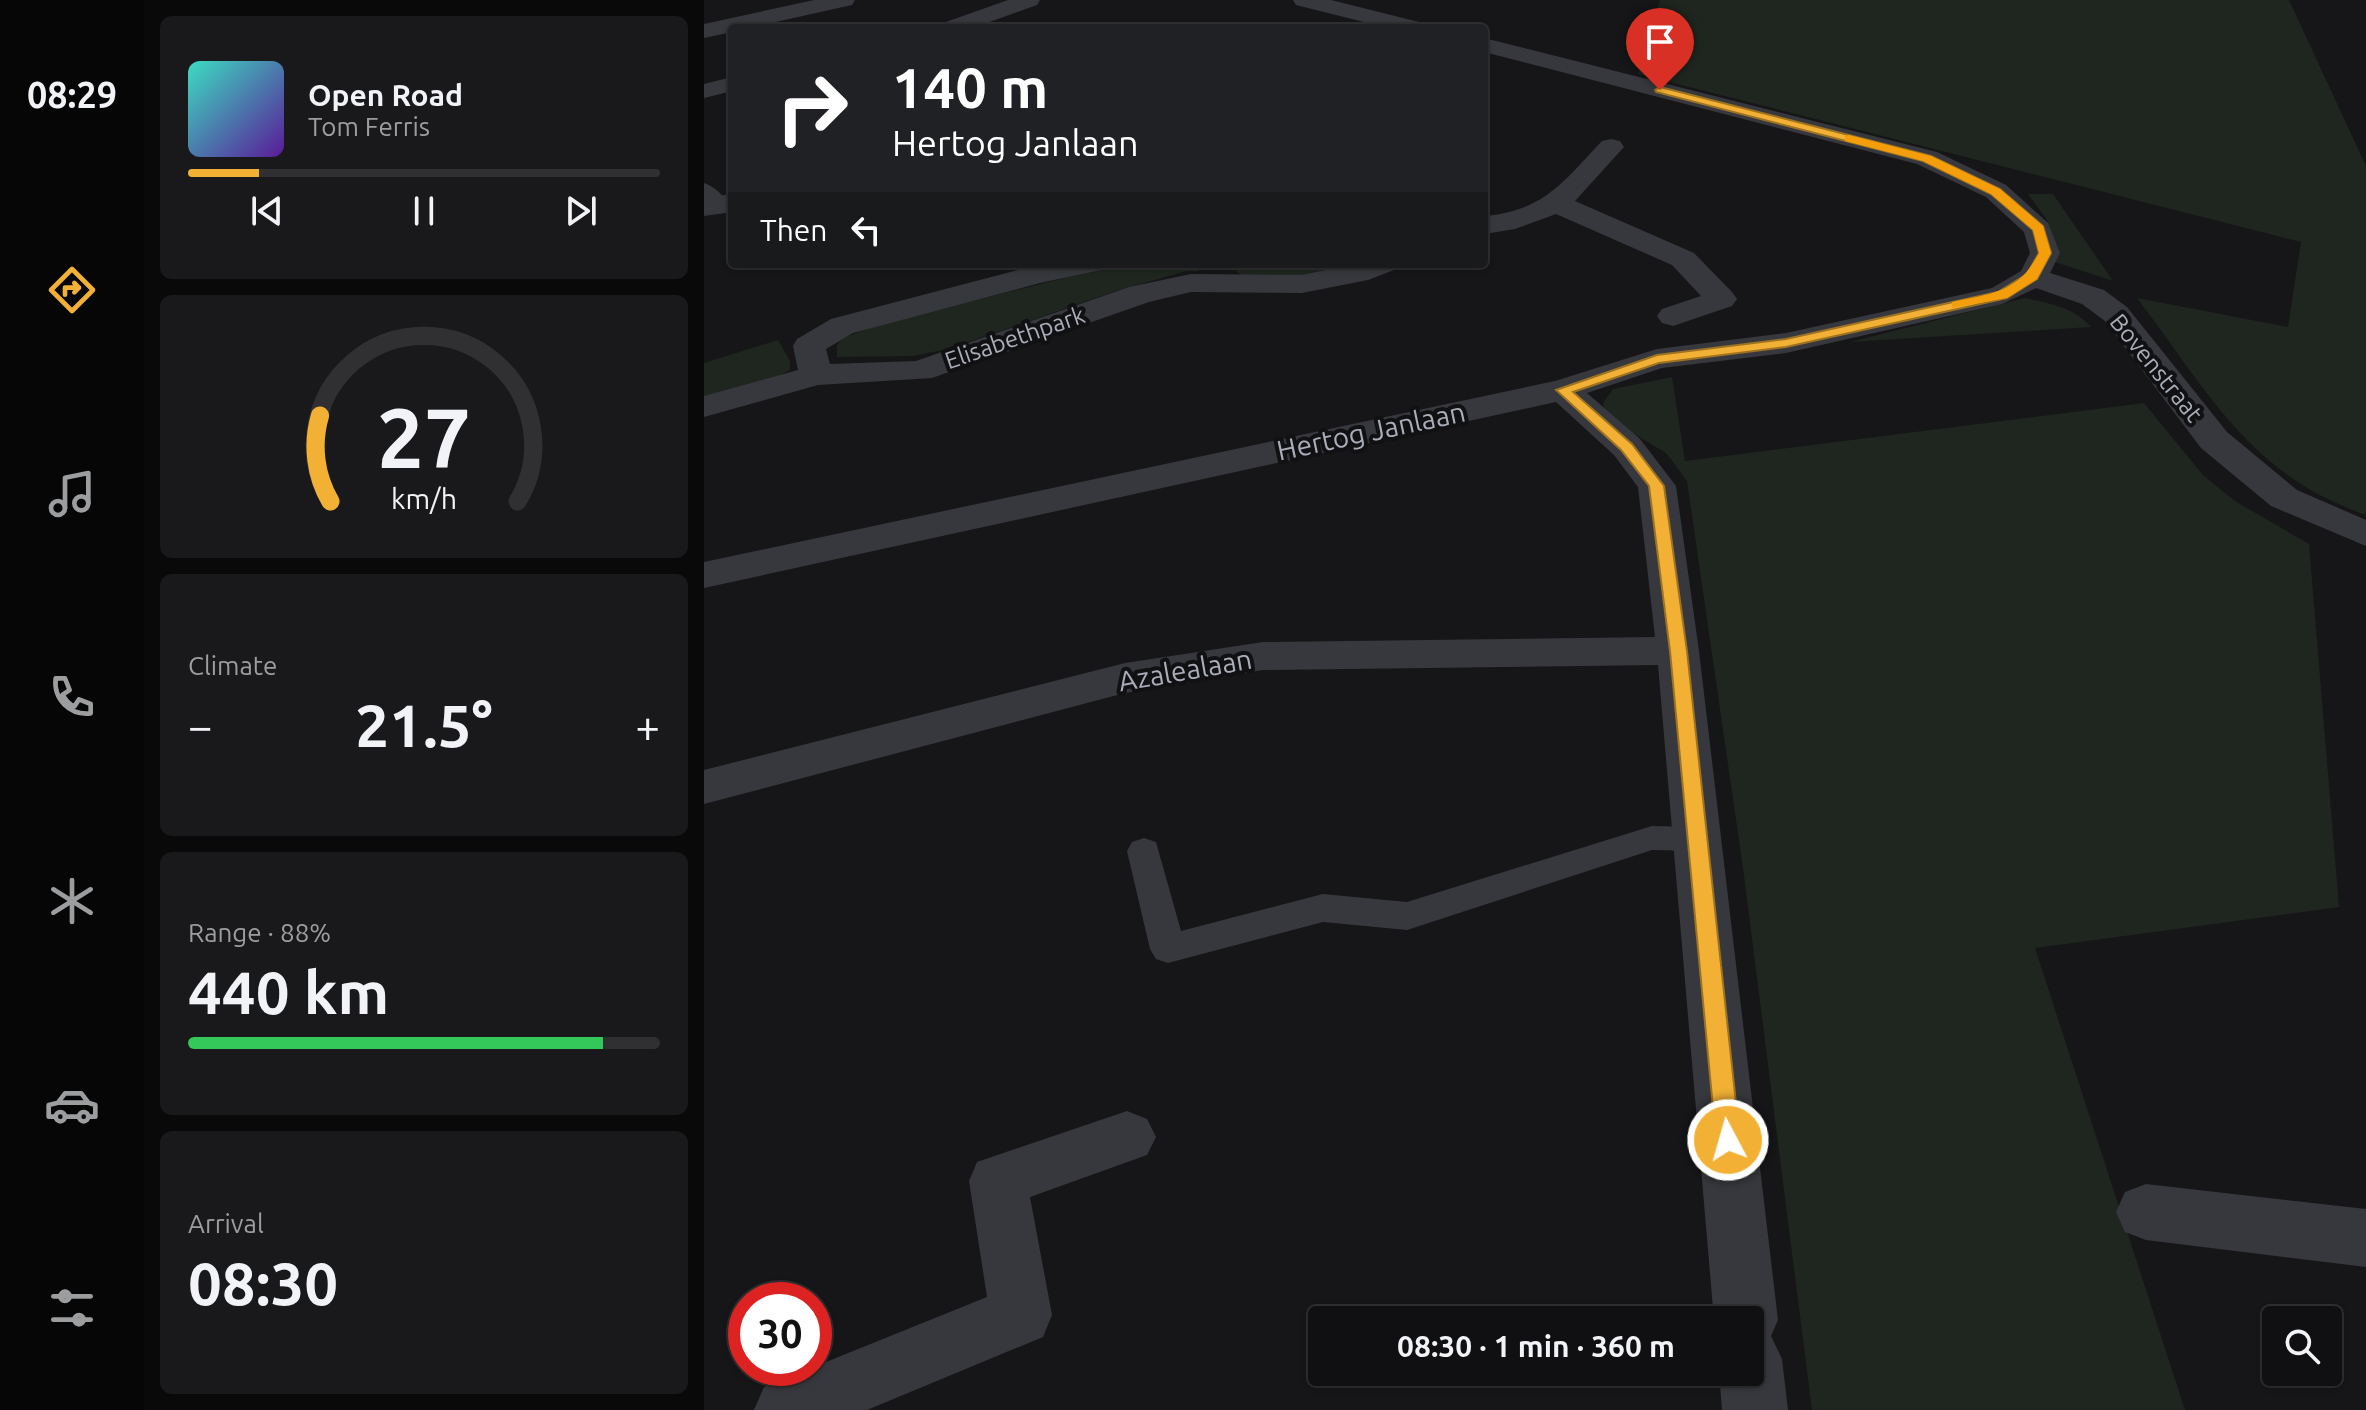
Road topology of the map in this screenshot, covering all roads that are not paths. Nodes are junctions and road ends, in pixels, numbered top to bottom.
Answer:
1 (844, 0) edge
2 (1029, 0) edge
3 (1304, 0) edge
4 (736, 24) edge
5 (966, 24) edge
6 (1399, 24) edge
7 (728, 26) edge
8 (704, 31) edge
9 (1488, 46) edge
10 (728, 85) edge
11 (704, 91) edge
12 (1611, 147) dead end
13 (1557, 204) junction
14 (1488, 225) edge
15 (1069, 268) edge
16 (1373, 268) edge
17 (1215, 273) edge
18 (2033, 277) junction
19 (1673, 316) dead end
20 (816, 375) junction
21 (1563, 390) junction
22 (704, 407) edge
23 (2366, 534) edge
24 (704, 575) edge
25 (1678, 651) junction
26 (704, 787) edge
27 (1697, 839) junction
28 (1144, 851) dead end
29 (1127, 1137) dead end
30 (2146, 1212) dead end
31 (2366, 1238) edge
32 (1745, 1306) edge
33 (1753, 1386) edge
34 (787, 1410) edge
35 (1755, 1410) edge

1 - 4 street
2 - 5 street
3 - 6 street
7 - 8 street
9 - 18 street
10 - 11 street
12 - 13 street
13 - 14 street
13 - 19 street
15 - 20 street, Elisabethpark
16 - 17 street, Elisabethpark
17 - 20 street, Elisabethpark
18 - 21 street, Hertog Janlaan
18 - 23 street, Bovenstraat
20 - 22 street, Elisabethpark
21 - 24 street, Hertog Janlaan
21 - 25 street
25 - 26 street, Azalealaan
25 - 27 street
27 - 28 lane
27 - 32 street
29 - 34 street
30 - 31 street
33 - 35 street

